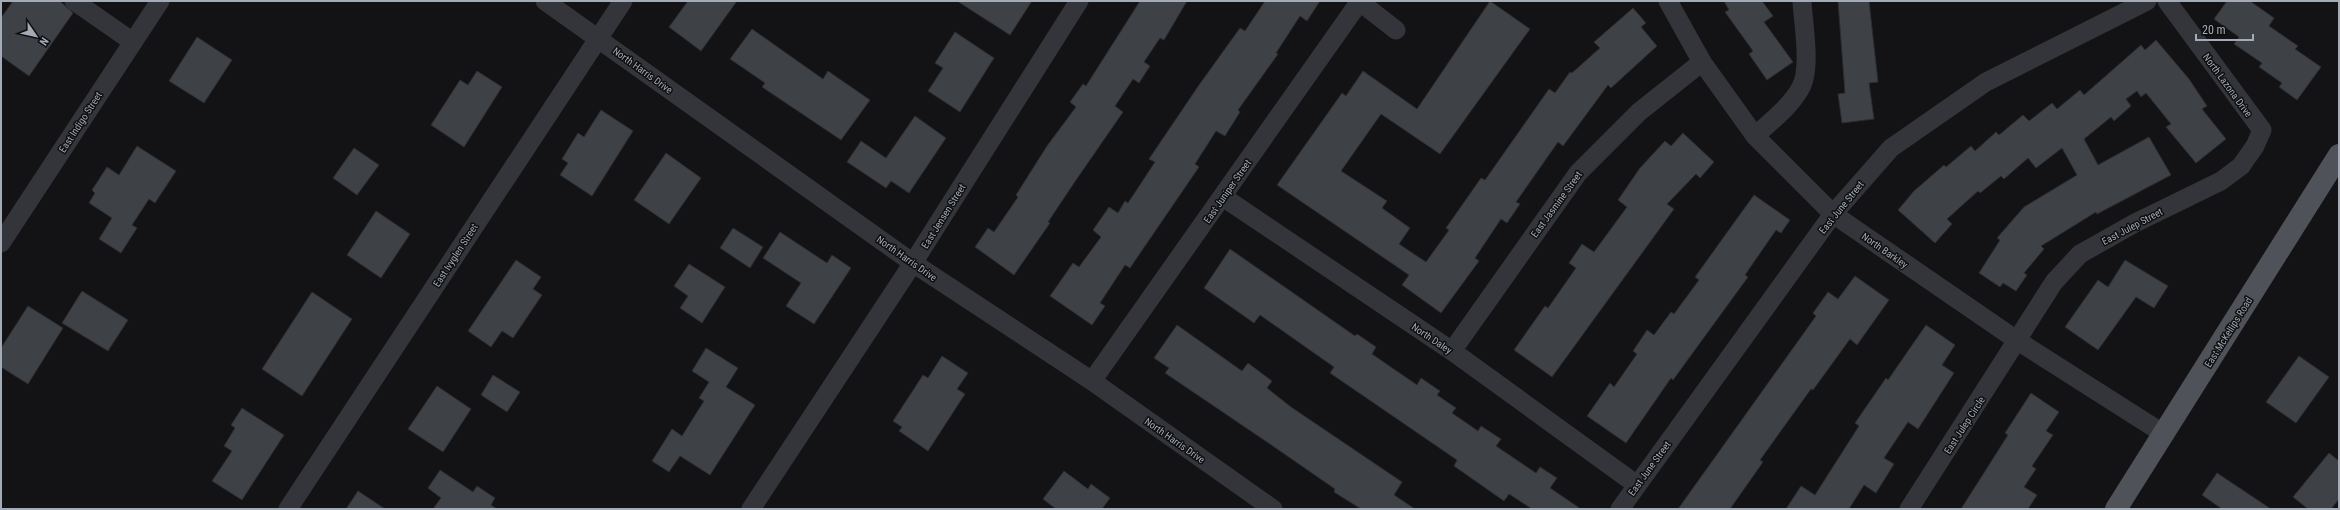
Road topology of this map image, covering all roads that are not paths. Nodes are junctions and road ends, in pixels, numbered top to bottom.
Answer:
1 (74, 1) edge
2 (160, 1) edge
3 (545, 1) edge
4 (623, 1) edge
5 (1079, 1) edge
6 (1360, 1) edge
7 (1668, 1) edge
8 (1802, 1) edge
9 (2147, 1) edge
10 (2167, 1) edge
11 (1396, 30) dead end
12 (598, 38) junction
13 (133, 42) junction
14 (1702, 62) junction
15 (2262, 130) joint
16 (1755, 136) junction
17 (2337, 163) edge
18 (1223, 197) junction
19 (1833, 214) junction
20 (1, 243) edge
21 (912, 263) junction
22 (2018, 341) junction
23 (1452, 352) junction
24 (1092, 381) junction
25 (2164, 434) junction
26 (1637, 484) junction
27 (288, 509) edge
28 (751, 509) edge
29 (1273, 509) edge
30 (1620, 509) edge
31 (1909, 509) edge
32 (2116, 509) edge

1 - 13 street
2 - 13 street, East Indigo Street
3 - 12 street, North Harris Drive
4 - 12 street, East Ivyglen Street
5 - 21 street, East Jensen Street
6 - 11 street
6 - 18 street, East Juniper Street
7 - 14 street, North Barkley
8 - 16 street
9 - 19 street, East June Street
10 - 15 street, North Lazona Drive
12 - 21 street, North Harris Drive
12 - 27 street, East Ivyglen Street
13 - 20 street, East Indigo Street
14 - 16 street, North Barkley
14 - 23 street, East Jasmine Street
15 - 22 street, East Julep Street
16 - 19 street, North Barkley
17 - 25 main road, East McKellips Road
18 - 23 street, North Daley
18 - 24 street, East Juniper Street
19 - 22 street, North Barkley
19 - 26 street, East June Street
21 - 24 street, North Harris Drive
21 - 28 street, East Jensen Street
22 - 25 street, North Barkley
22 - 31 street, East Julep Circle
23 - 26 street, North Daley
24 - 29 street, North Harris Drive
25 - 32 main road, East McKellips Road
26 - 30 street, East June Street

